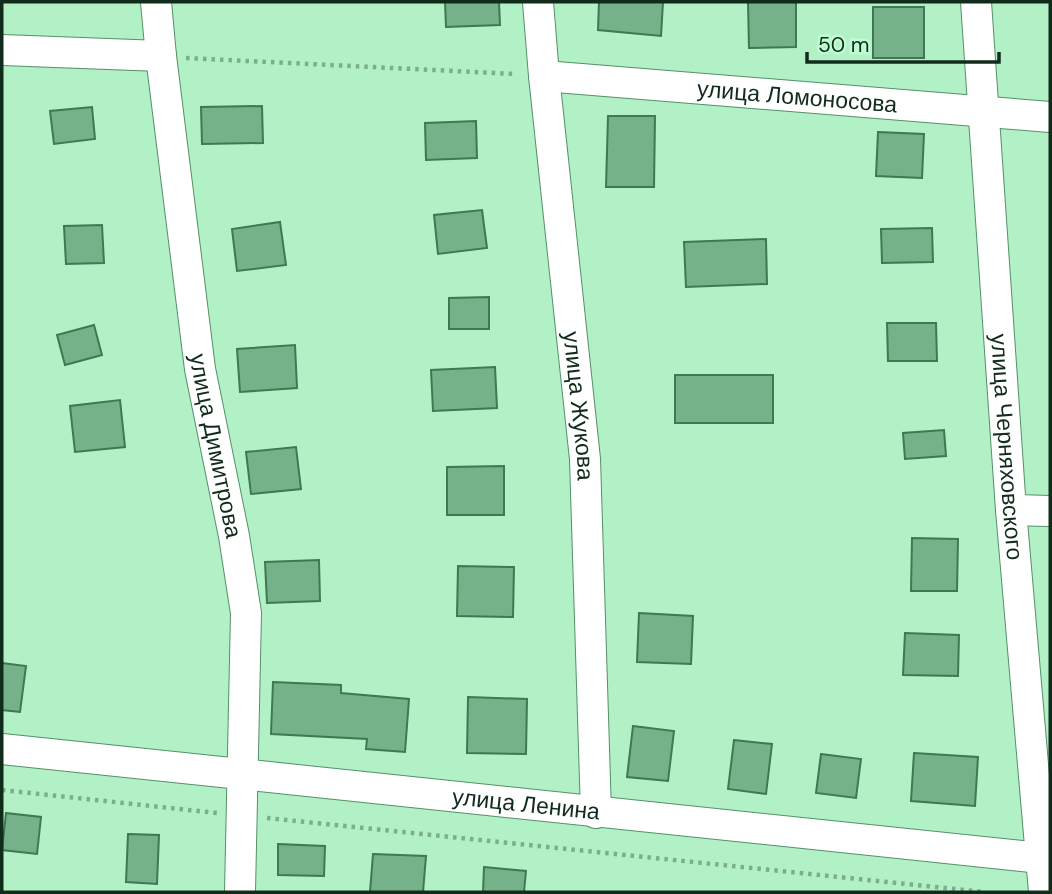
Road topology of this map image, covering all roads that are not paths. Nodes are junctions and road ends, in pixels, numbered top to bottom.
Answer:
1 (156, 2) edge
2 (538, 2) edge
3 (976, 2) edge
4 (2, 50) edge
5 (161, 56) junction
6 (544, 76) junction
7 (983, 113) junction
8 (1050, 117) edge
9 (1011, 510) junction
10 (1050, 511) edge
11 (2, 750) edge
12 (245, 774) junction
13 (596, 813) junction
14 (1046, 859) edge
15 (240, 892) edge
16 (1044, 892) edge

1 - 5 street, улица Димитрова
2 - 6 street, улица Жукова
3 - 7 street, улица Черняховского
4 - 5 street
5 - 12 street, улица Димитрова
6 - 7 street, улица Ломоносова
6 - 13 street, улица Жукова
7 - 8 street, улица Ломоносова
7 - 9 street, улица Черняховского
9 - 10 street
9 - 14 street, улица Черняховского
11 - 12 street, улица Ленина
12 - 13 street, улица Ленина
12 - 15 street, улица Димитрова
13 - 14 street, улица Ленина
14 - 16 street, улица Черняховского

